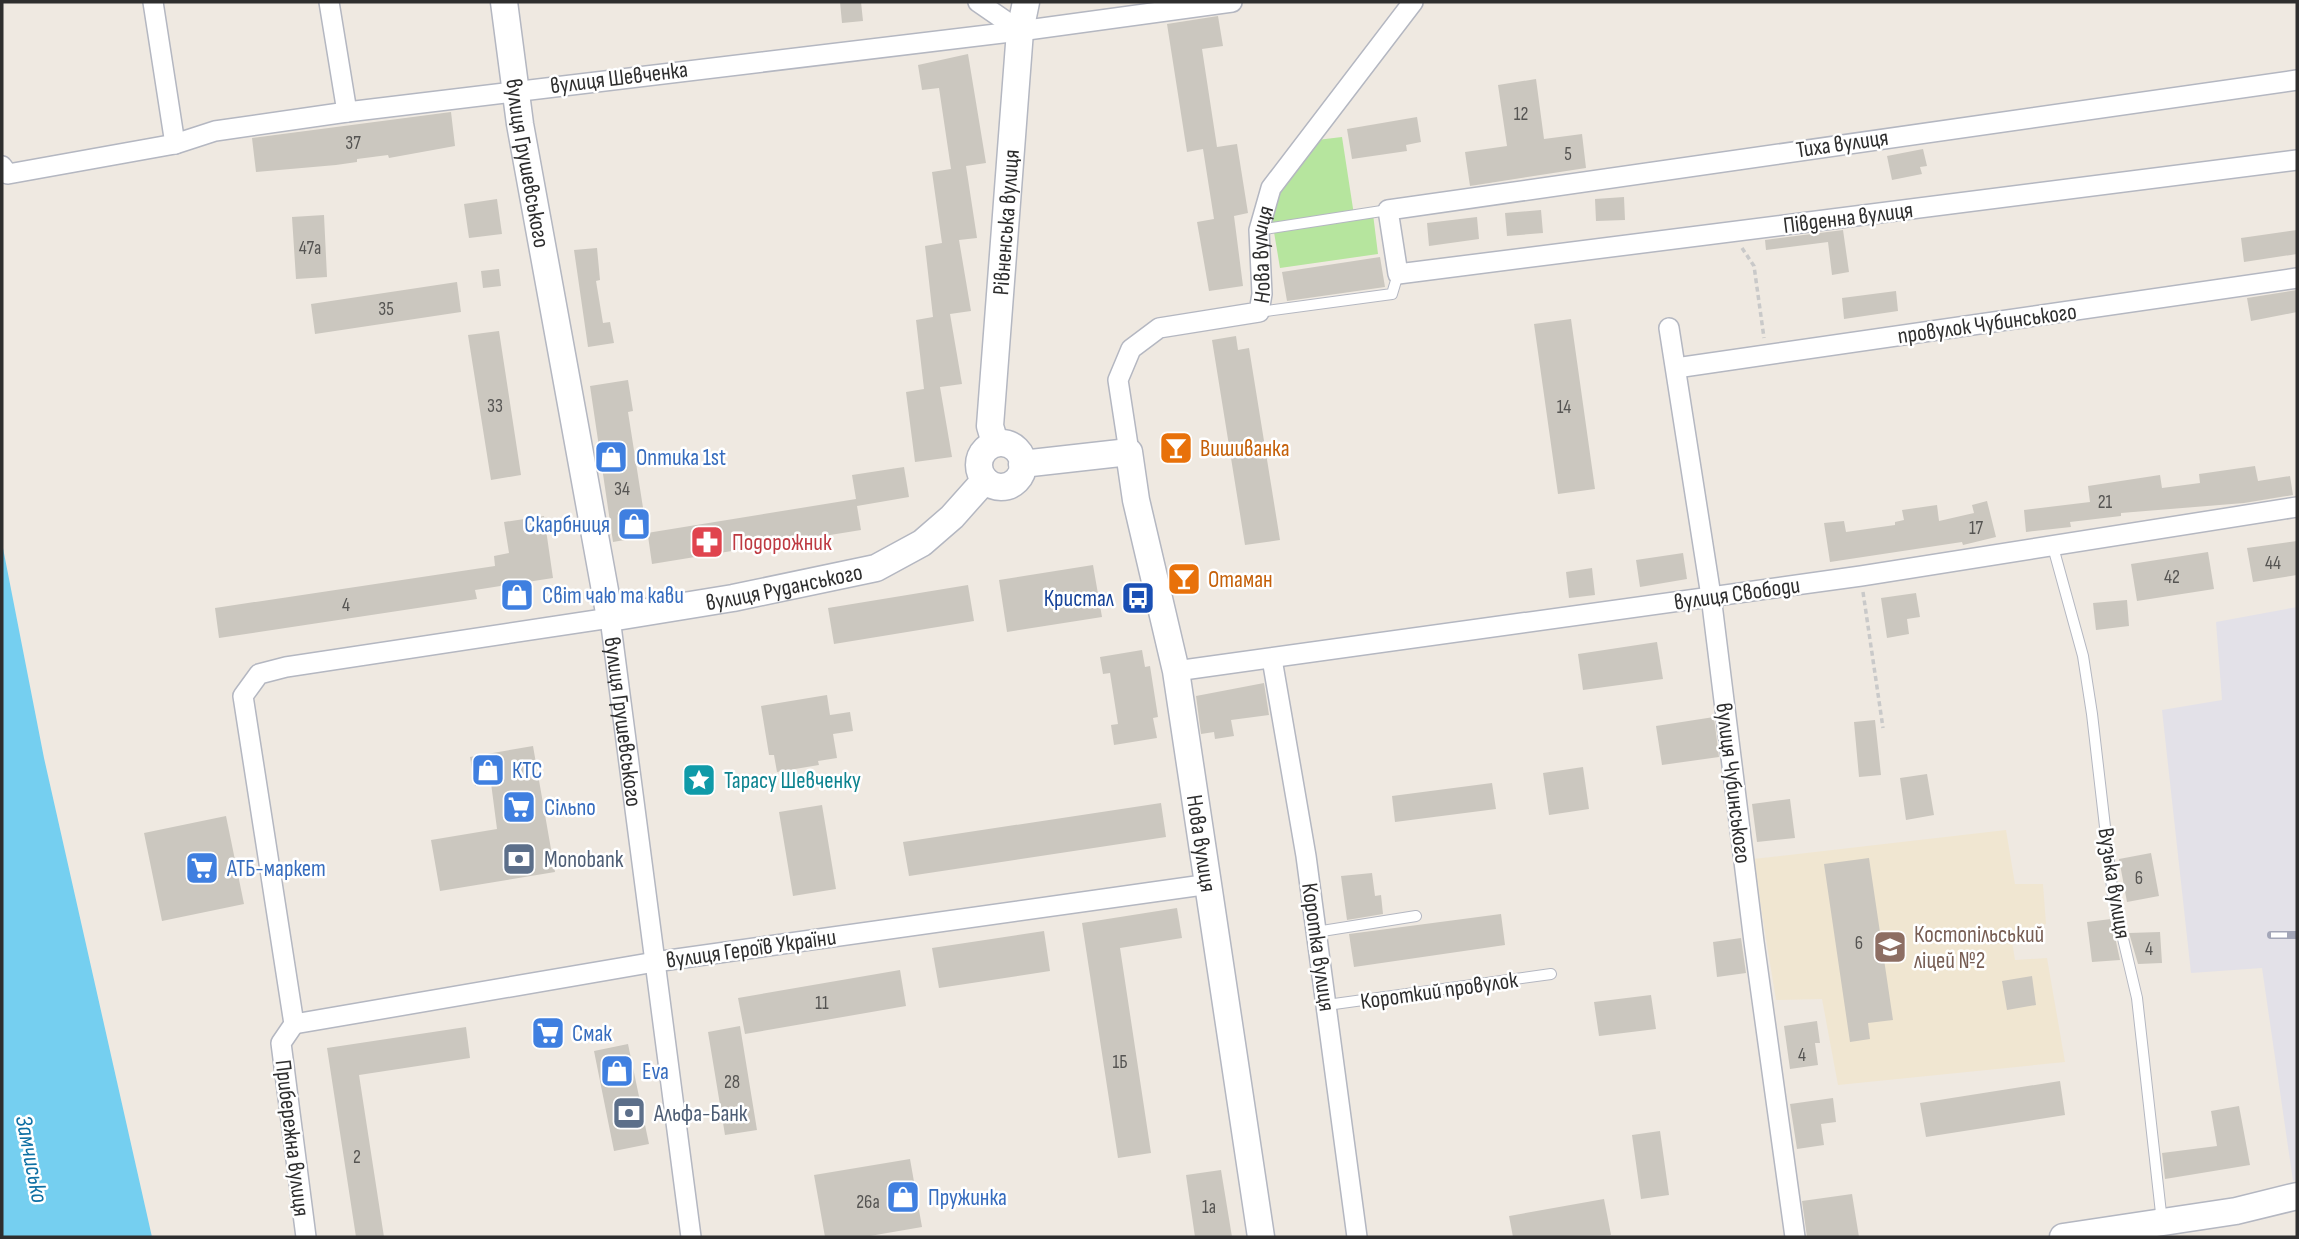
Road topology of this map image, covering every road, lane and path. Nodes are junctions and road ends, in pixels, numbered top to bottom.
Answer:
1 (153, 2) edge
2 (329, 2) edge
3 (505, 2) edge
4 (978, 2) edge
5 (1026, 2) edge
6 (1232, 2) edge
7 (1413, 2) edge
8 (1020, 31) junction
9 (2297, 80) edge
10 (516, 89) junction
11 (347, 112) junction
12 (175, 144) junction
13 (2297, 160) edge
14 (5, 170) edge
15 (1388, 210) junction
16 (1259, 230) junction
17 (1731, 232) junction
18 (1398, 274) junction
19 (2297, 278) edge
20 (1259, 312) junction
21 (1668, 328) dead end
22 (1766, 355) junction
23 (1676, 368) junction
24 (995, 443) junction
25 (1129, 452) junction
26 (1022, 464) junction
27 (985, 480) junction
28 (2297, 507) edge
29 (2053, 547) junction
30 (1861, 576) junction
31 (1711, 596) junction
32 (610, 618) junction
33 (1272, 659) junction
34 (1176, 671) junction
35 (260, 674) joint
36 (1883, 727) dead end
37 (1210, 884) junction
38 (1416, 916) dead end
39 (1316, 932) junction
40 (655, 962) junction
41 (1551, 974) dead end
42 (1327, 1005) junction
43 (294, 1024) junction
44 (2291, 1202) edge
45 (2162, 1222) junction
46 (306, 1237) edge
47 (691, 1237) edge
48 (1261, 1237) edge
49 (1357, 1237) edge
50 (1796, 1237) edge
51 (2063, 1237) edge

1 - 12 street
2 - 11 street
3 - 10 street, вулиця Грушевського
4 - 8 street
5 - 8 street, Рівненська вулиця
6 - 8 street, вулиця Шевченка
7 - 16 street, Нова вулиця
8 - 10 street, вулиця Шевченка
8 - 24 street, Рівненська вулиця
9 - 15 street, Тиха вулиця
10 - 11 street, вулиця Шевченка
10 - 32 street, вулиця Грушевського
11 - 12 street, вулиця Шевченка
12 - 14 street, вулиця Шевченка
13 - 17 street, Південна вулиця
15 - 16 lane
15 - 18 street
16 - 20 street, Нова вулиця
17 - 18 street, Південна вулиця
17 - 22 path
18 - 20 lane
19 - 22 street, провулок Чубинського
20 - 25 street, Нова вулиця
21 - 23 street, вулиця Чубинського
22 - 23 street, провулок Чубинського
23 - 31 street, вулиця Чубинського
24 - 26 street
24 - 27 street
25 - 26 street
25 - 34 street, Нова вулиця
26 - 27 street
27 - 32 street, вулиця Руданського
28 - 29 street, вулиця Свободи
29 - 30 street, вулиця Свободи
29 - 45 lane, Вузька вулиця
30 - 31 street, вулиця Свободи
30 - 36 path
31 - 33 street, вулиця Свободи
31 - 50 street, вулиця Чубинського
32 - 35 street, вулиця Руданського
32 - 40 street, вулиця Грушевського
33 - 34 street, вулиця Свободи
33 - 39 street, Коротка вулиця
34 - 37 street, Нова вулиця
35 - 43 street, Прибережна вулиця
37 - 40 street, вулиця Героїв України
37 - 48 street, Нова вулиця
38 - 39 lane
39 - 42 street, Коротка вулиця
40 - 43 street, вулиця Героїв України
40 - 47 street, вулиця Грушевського
41 - 42 lane, Короткий провулок
42 - 49 street, Коротка вулиця
43 - 46 street, Прибережна вулиця
44 - 45 street
45 - 51 street

